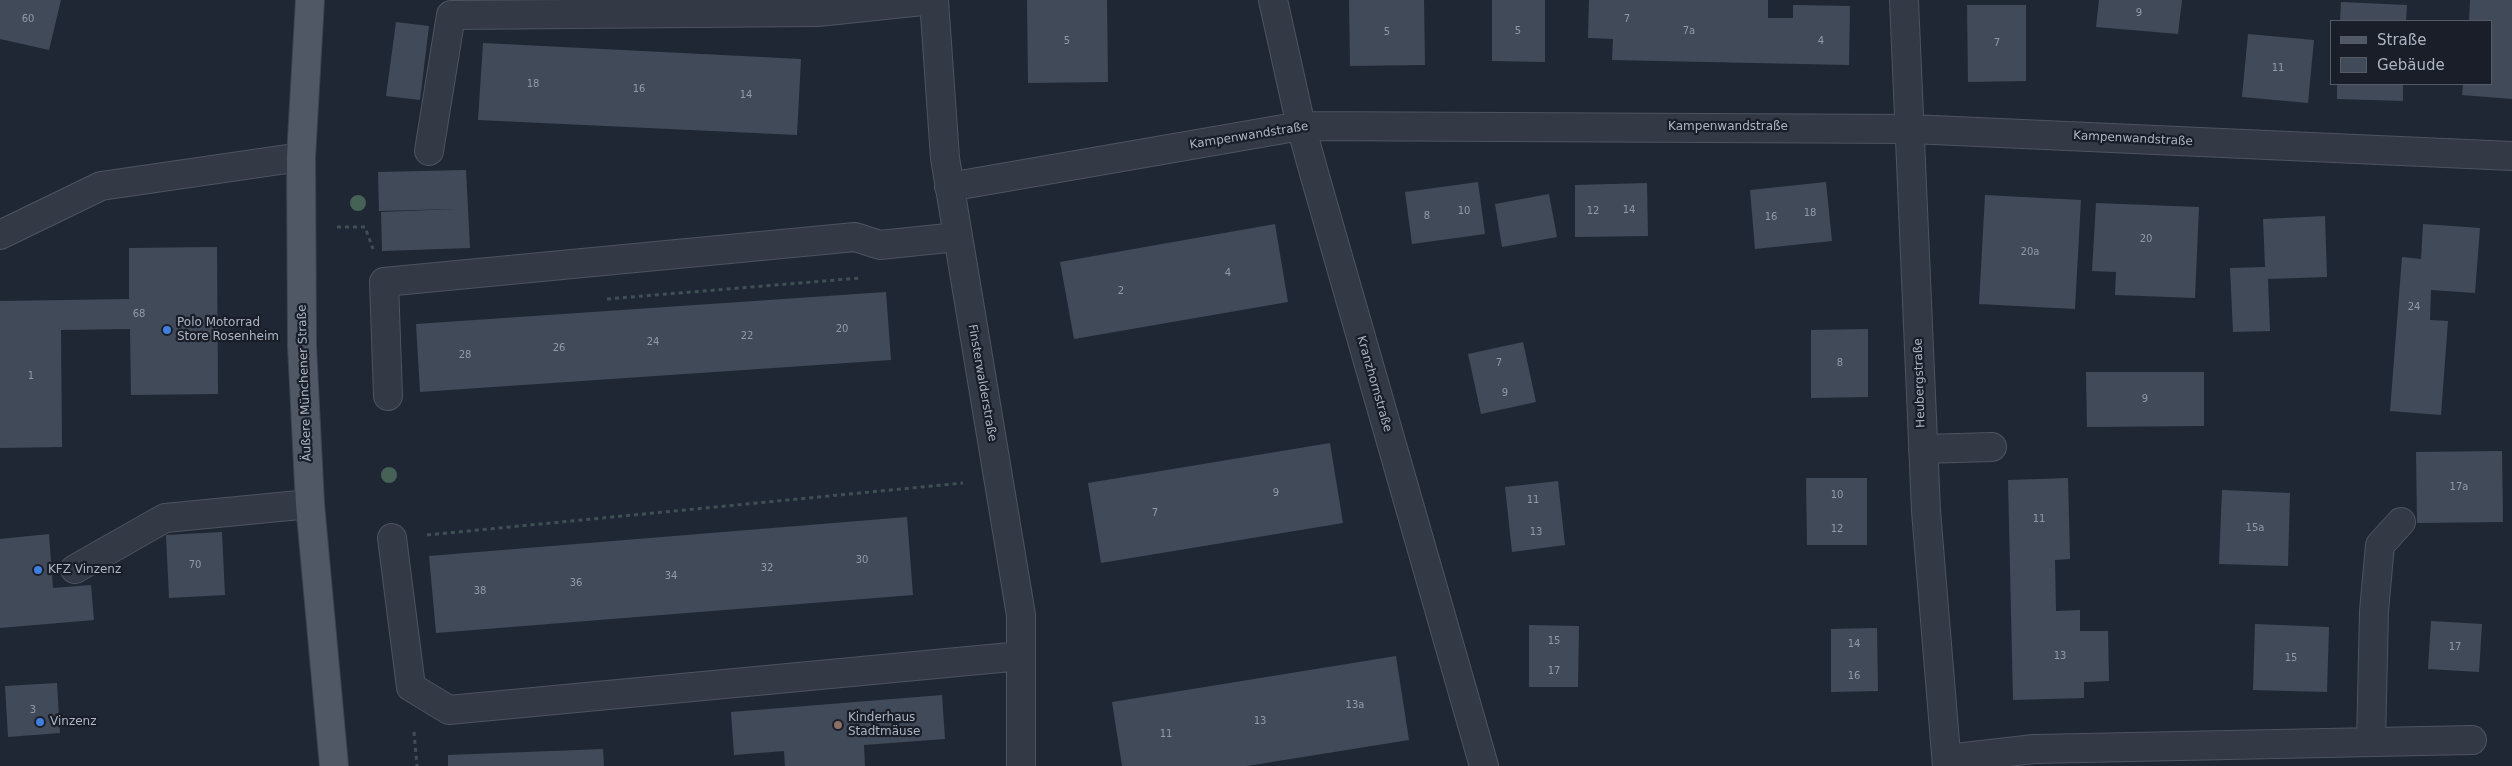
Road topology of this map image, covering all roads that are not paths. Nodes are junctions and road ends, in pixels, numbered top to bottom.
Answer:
1 (310, 0) edge
2 (933, 0) edge
3 (1273, 0) edge
4 (1904, 0) edge
5 (1301, 126) junction
6 (1911, 129) junction
7 (429, 151) dead end
8 (2512, 156) edge
9 (302, 157) junction
10 (949, 187) junction
11 (0, 235) edge
12 (957, 237) junction
13 (388, 396) dead end
14 (1992, 446) dead end
15 (1923, 449) junction
16 (310, 504) junction
17 (2401, 522) dead end
18 (392, 538) road end
19 (75, 568) dead end
20 (1021, 656) junction
21 (2472, 740) dead end
22 (2372, 742) junction
23 (1947, 763) edge
24 (334, 766) edge
25 (1021, 766) edge
26 (1484, 766) edge

1 - 9 main road, Äußere Münchener Straße
2 - 7 street
2 - 10 street, Finsterwalderstraße
3 - 5 street, Kranzhornstraße
4 - 6 street, Heubergstraße
5 - 6 street, Kampenwandstraße
5 - 10 street, Kampenwandstraße
5 - 26 street, Kranzhornstraße
6 - 8 street, Kampenwandstraße
6 - 15 street, Heubergstraße
9 - 11 street
9 - 16 main road, Äußere Münchener Straße
10 - 12 street, Finsterwalderstraße
12 - 13 street
12 - 20 street, Finsterwalderstraße
14 - 15 street
15 - 23 street, Heubergstraße
16 - 19 street
16 - 24 main road, Äußere Münchener Straße
17 - 22 street
18 - 20 street
20 - 25 street, Finsterwalderstraße
21 - 22 street
22 - 23 street

